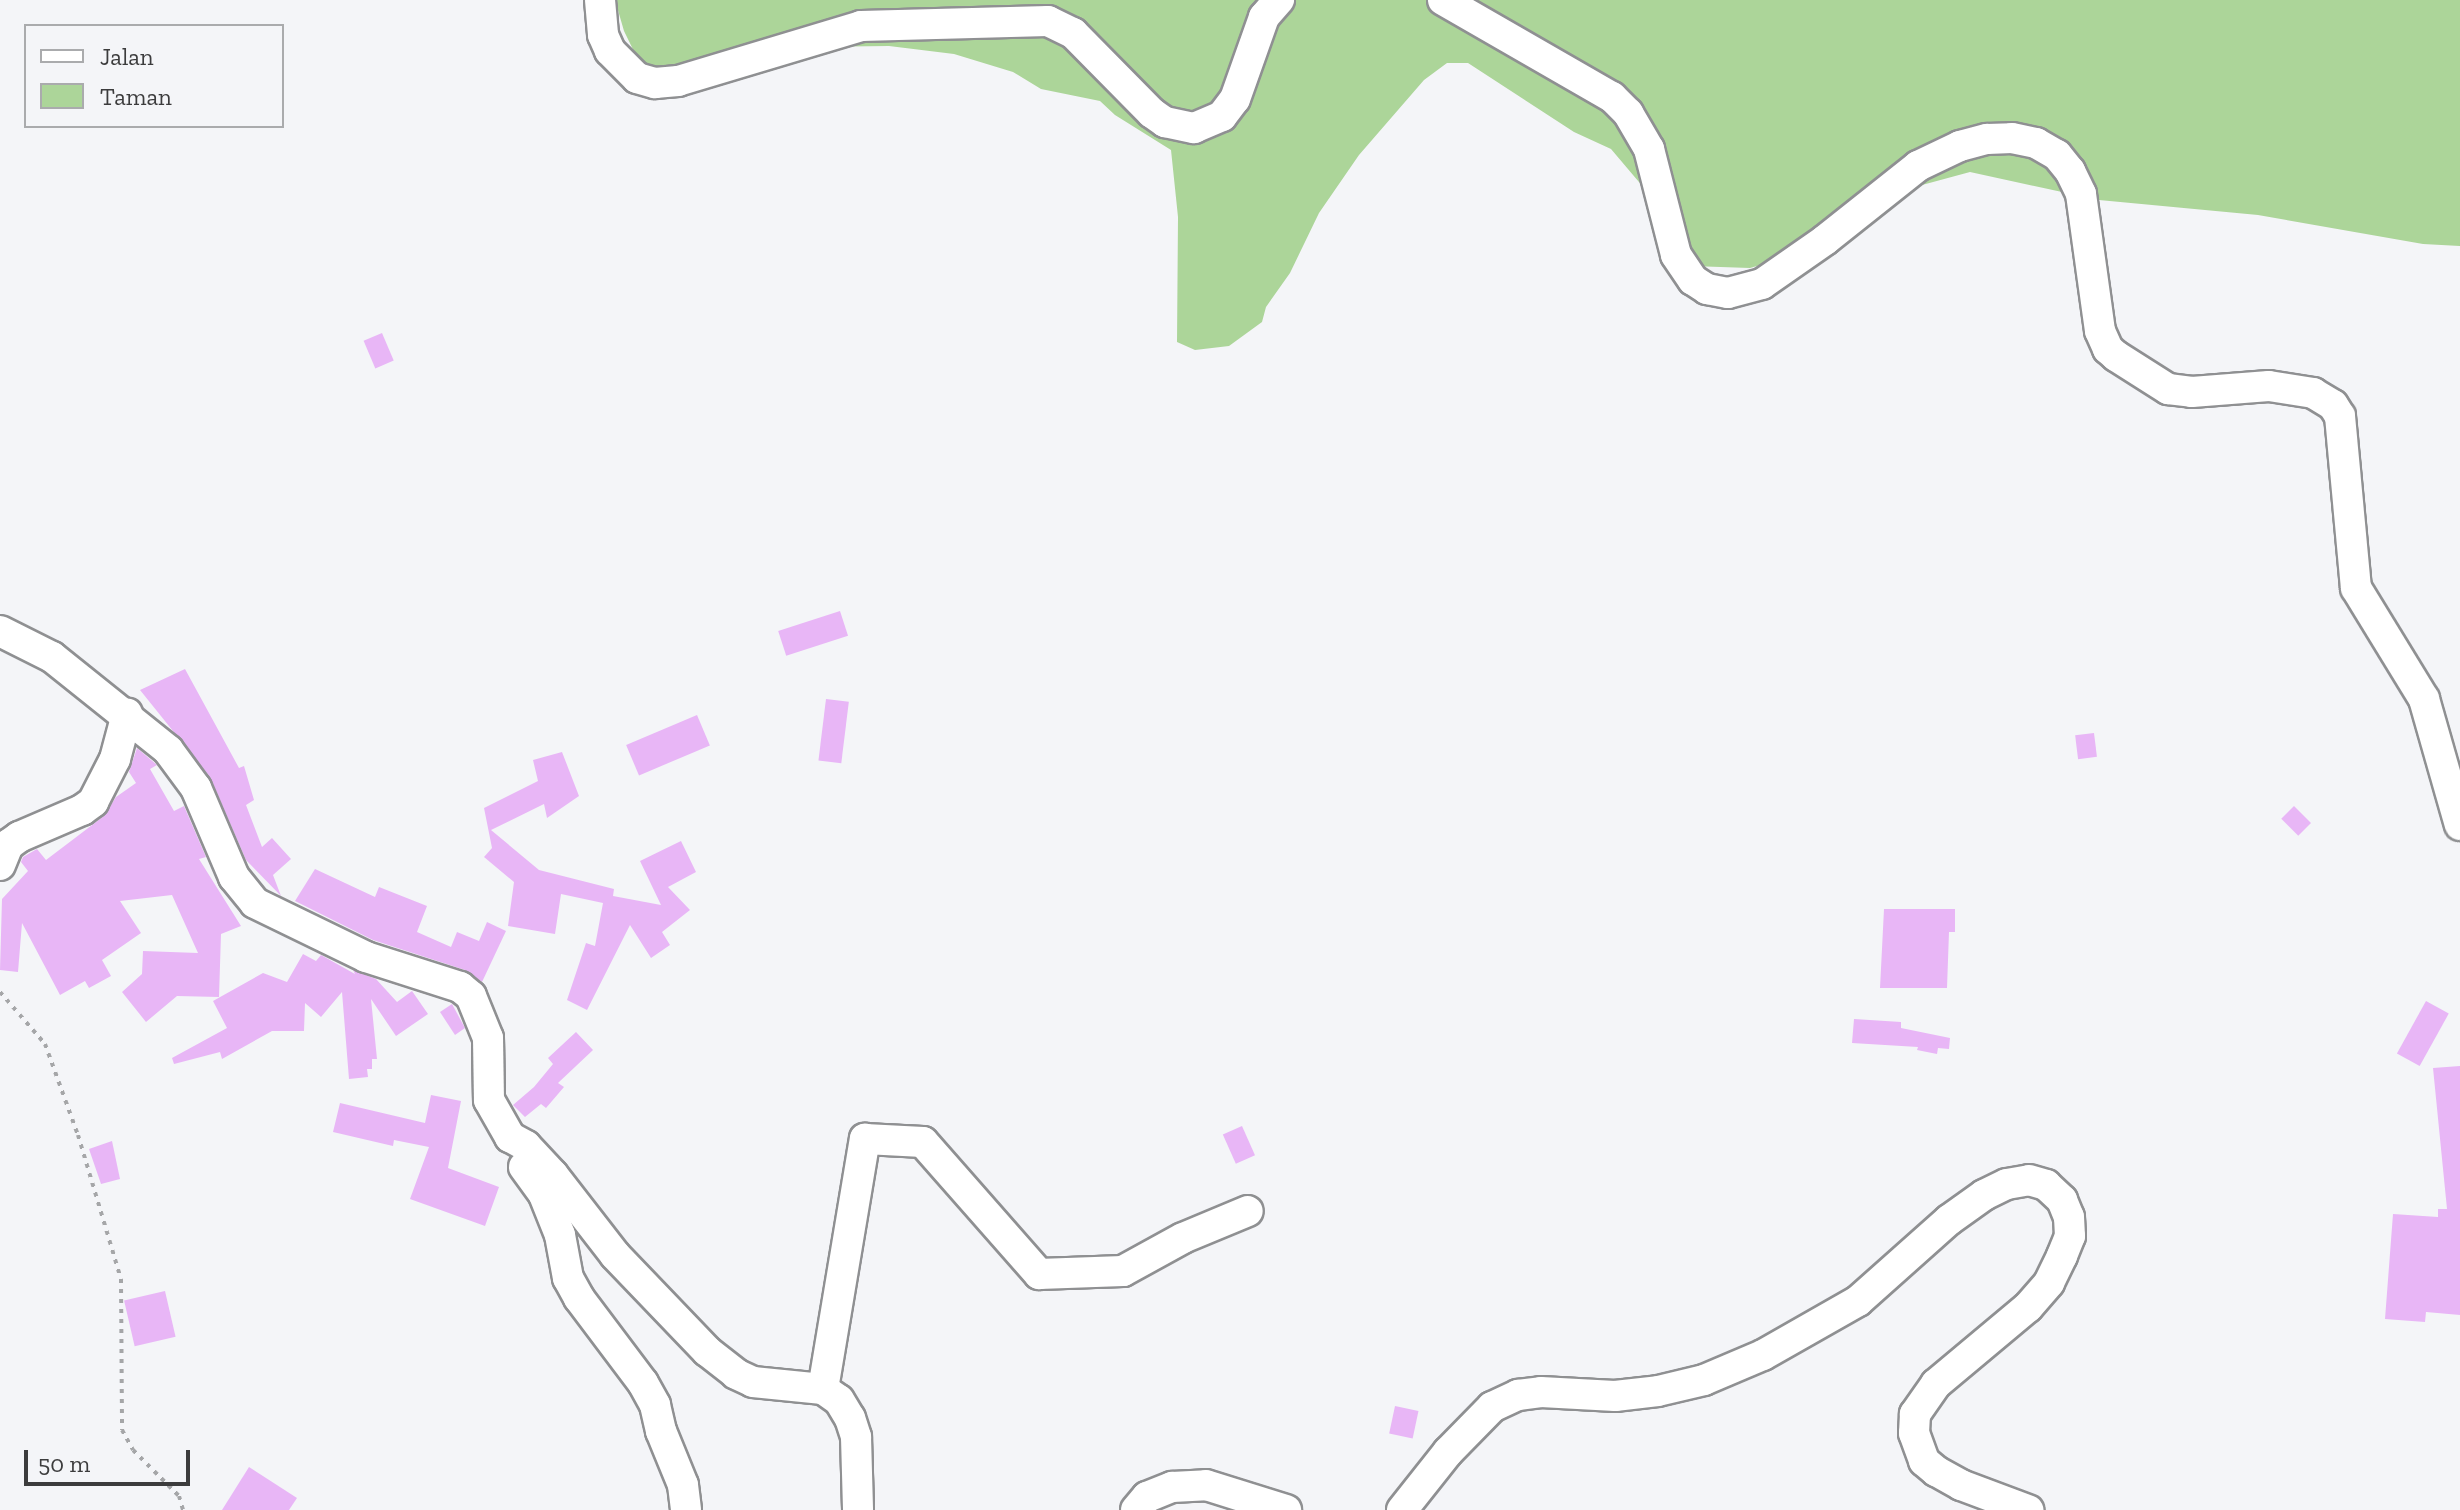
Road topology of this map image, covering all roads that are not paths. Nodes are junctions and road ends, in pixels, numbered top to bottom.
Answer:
1 (600, 0) edge
2 (1279, 0) edge
3 (1443, 0) edge
4 (0, 631) edge
5 (127, 714) junction
6 (2460, 825) edge
7 (0, 865) edge
8 (510, 1137) junction
9 (1248, 1211) dead end
10 (823, 1389) junction
11 (686, 1510) edge
12 (858, 1510) edge
13 (1136, 1510) edge
14 (1286, 1510) edge
15 (1402, 1510) edge
16 (2028, 1510) edge

1 - 2 street
3 - 6 street
4 - 5 street
5 - 7 street
5 - 8 street
8 - 10 street
8 - 11 street
9 - 10 street
10 - 12 street
13 - 14 street
15 - 16 street

